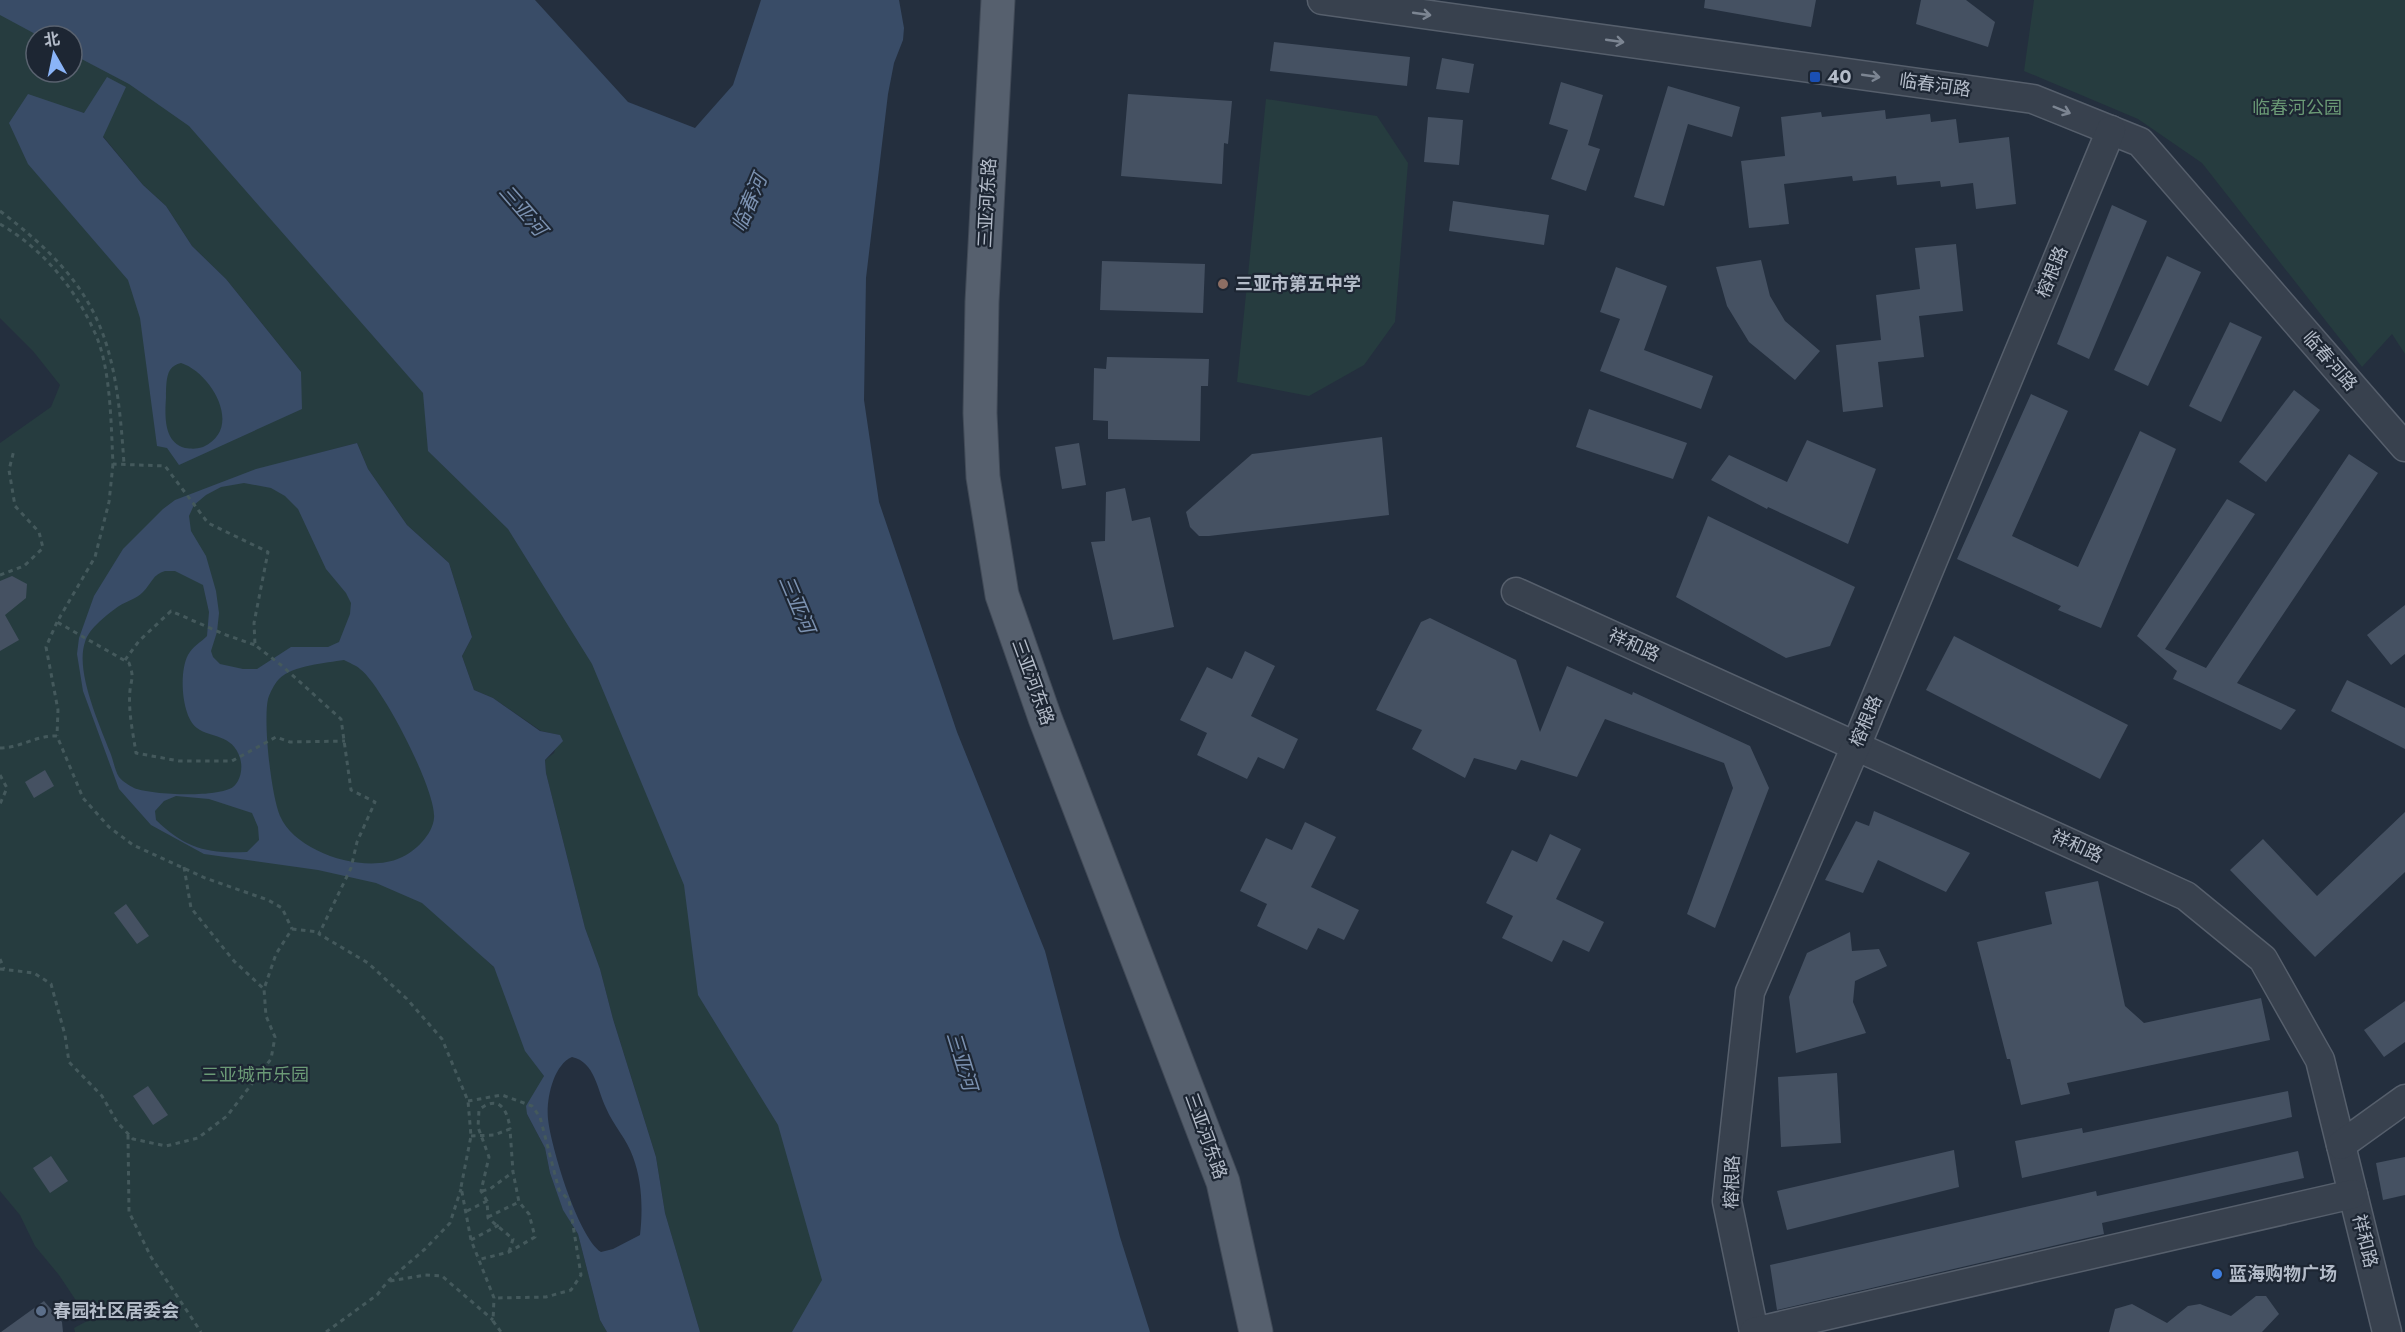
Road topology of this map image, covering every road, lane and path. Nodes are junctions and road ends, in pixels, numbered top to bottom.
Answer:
1 (998, 0) edge
2 (1019, 0) edge
3 (1322, 0) edge
4 (2110, 130) junction
5 (0, 211) edge
6 (0, 224) edge
7 (2405, 447) edge
8 (14, 450) dead end
9 (113, 464) junction
10 (124, 464) junction
11 (0, 575) edge
12 (1516, 592) dead end
13 (57, 622) junction
14 (255, 645) junction
15 (125, 660) junction
16 (57, 736) junction
17 (345, 741) junction
18 (1856, 746) junction
19 (0, 748) edge
20 (0, 775) edge
21 (0, 804) edge
22 (184, 867) junction
23 (292, 929) junction
24 (321, 932) junction
25 (0, 959) edge
26 (2, 969) edge
27 (264, 989) junction
28 (2405, 1099) edge
29 (468, 1101) junction
30 (510, 1129) junction
31 (128, 1133) junction
32 (481, 1135) junction
33 (471, 1136) junction
34 (2341, 1145) junction
35 (513, 1172) junction
36 (461, 1187) junction
37 (481, 1191) junction
38 (2353, 1194) junction
39 (487, 1201) junction
40 (519, 1202) junction
41 (466, 1211) junction
42 (488, 1218) junction
43 (499, 1225) junction
44 (471, 1240) junction
45 (509, 1252) junction
46 (477, 1260) junction
47 (388, 1281) junction
48 (494, 1298) junction
49 (493, 1320) junction
50 (201, 1332) edge
51 (326, 1332) edge
52 (501, 1332) edge
53 (1257, 1332) edge
54 (1276, 1332) edge
55 (1754, 1332) edge
56 (2387, 1332) edge

1 - 53 main road, 三亚河东路
2 - 54 main road, 三亚河东路
3 -> 4 street, 临春河路
4 - 7 street, 临春河路
4 - 18 street, 榕根路
5 - 10 path
6 - 9 path
8 - 11 path
9 - 10 path
9 - 13 path
10 - 14 path
12 - 18 street, 祥和路
13 - 15 path
13 - 16 path
14 - 15 path
14 - 17 path
15 - 17 path
16 - 19 path
16 - 22 path
17 - 24 path
18 - 34 street, 祥和路
18 - 55 street, 榕根路
20 - 21 path
22 - 23 path
22 - 27 path
23 - 24 path
23 - 27 path
24 - 29 path
25 - 26 path
26 - 31 path
27 - 31 path
28 - 34 street
29 - 33 path
29 - 48 path
30 - 32 path
30 - 32 path
30 - 35 path
31 - 50 path
32 - 33 path
32 - 37 path
33 - 36 path
34 - 38 street, 祥和路
35 - 37 path
35 - 40 path
36 - 41 path
36 - 47 path
37 - 39 path
38 - 55 street
38 - 56 street, 祥和路
39 - 41 path
39 - 42 path
40 - 42 path
40 - 45 path
41 - 44 path
42 - 43 path
43 - 44 path
43 - 45 path
44 - 46 path
45 - 46 path
46 - 48 path
47 - 49 path
47 - 51 path
48 - 49 path
49 - 52 path

